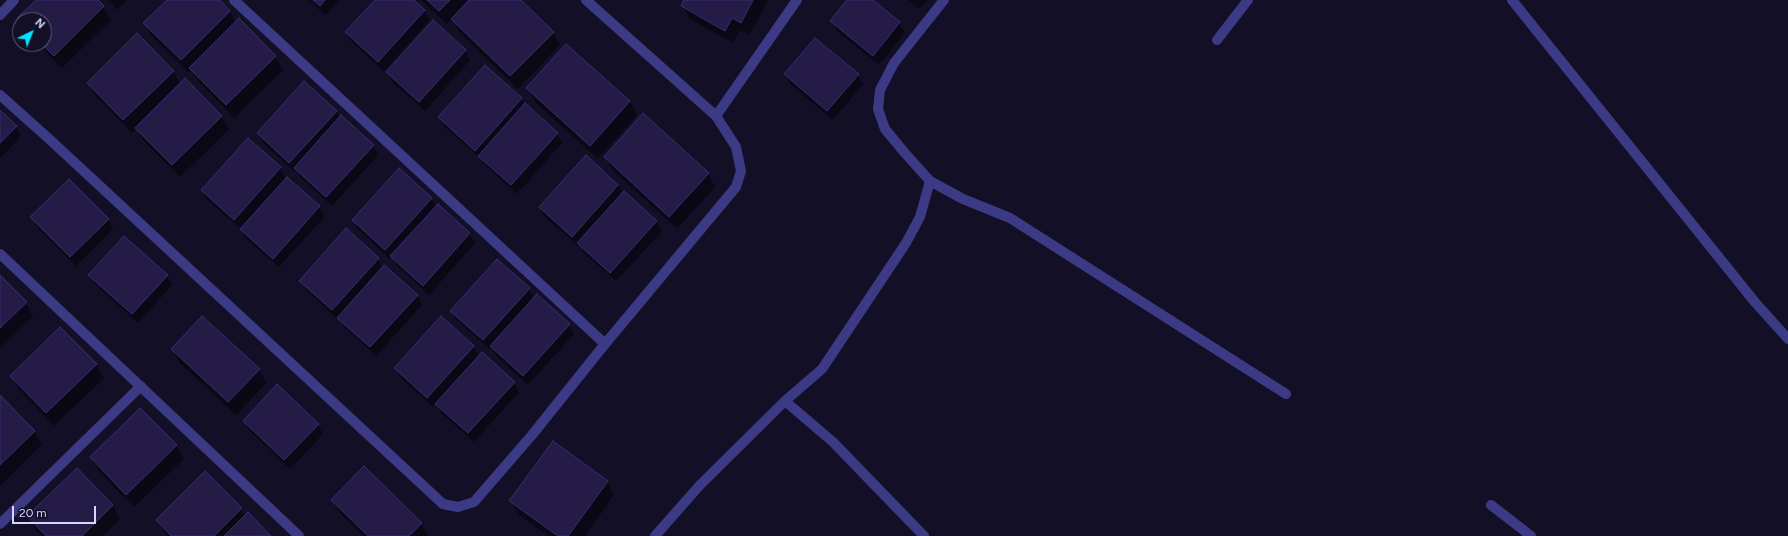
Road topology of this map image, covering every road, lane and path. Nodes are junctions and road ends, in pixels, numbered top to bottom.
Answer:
1 (14, 0) edge
2 (234, 0) edge
3 (586, 0) edge
4 (797, 0) edge
5 (944, 0) edge
6 (1248, 0) edge
7 (1512, 0) edge
8 (1521, 0) edge
9 (1520, 11) junction
10 (0, 15) edge
11 (1217, 40) dead end
12 (0, 95) edge
13 (716, 116) junction
14 (930, 181) junction
15 (0, 254) edge
16 (1788, 339) edge
17 (605, 344) junction
18 (141, 386) junction
19 (1286, 394) dead end
20 (786, 401) junction
21 (1491, 505) dead end
22 (0, 524) edge
23 (299, 536) edge
24 (655, 536) edge
25 (924, 536) edge
26 (1531, 536) edge

1 - 10 street
2 - 17 street
3 - 13 street
4 - 13 street
5 - 14 street
6 - 11 street
7 - 9 street
8 - 9 street
9 - 16 street
12 - 17 street
13 - 17 street
14 - 19 street
14 - 20 street
15 - 18 street
18 - 22 street
18 - 23 street
20 - 24 street
20 - 25 street
21 - 26 street

